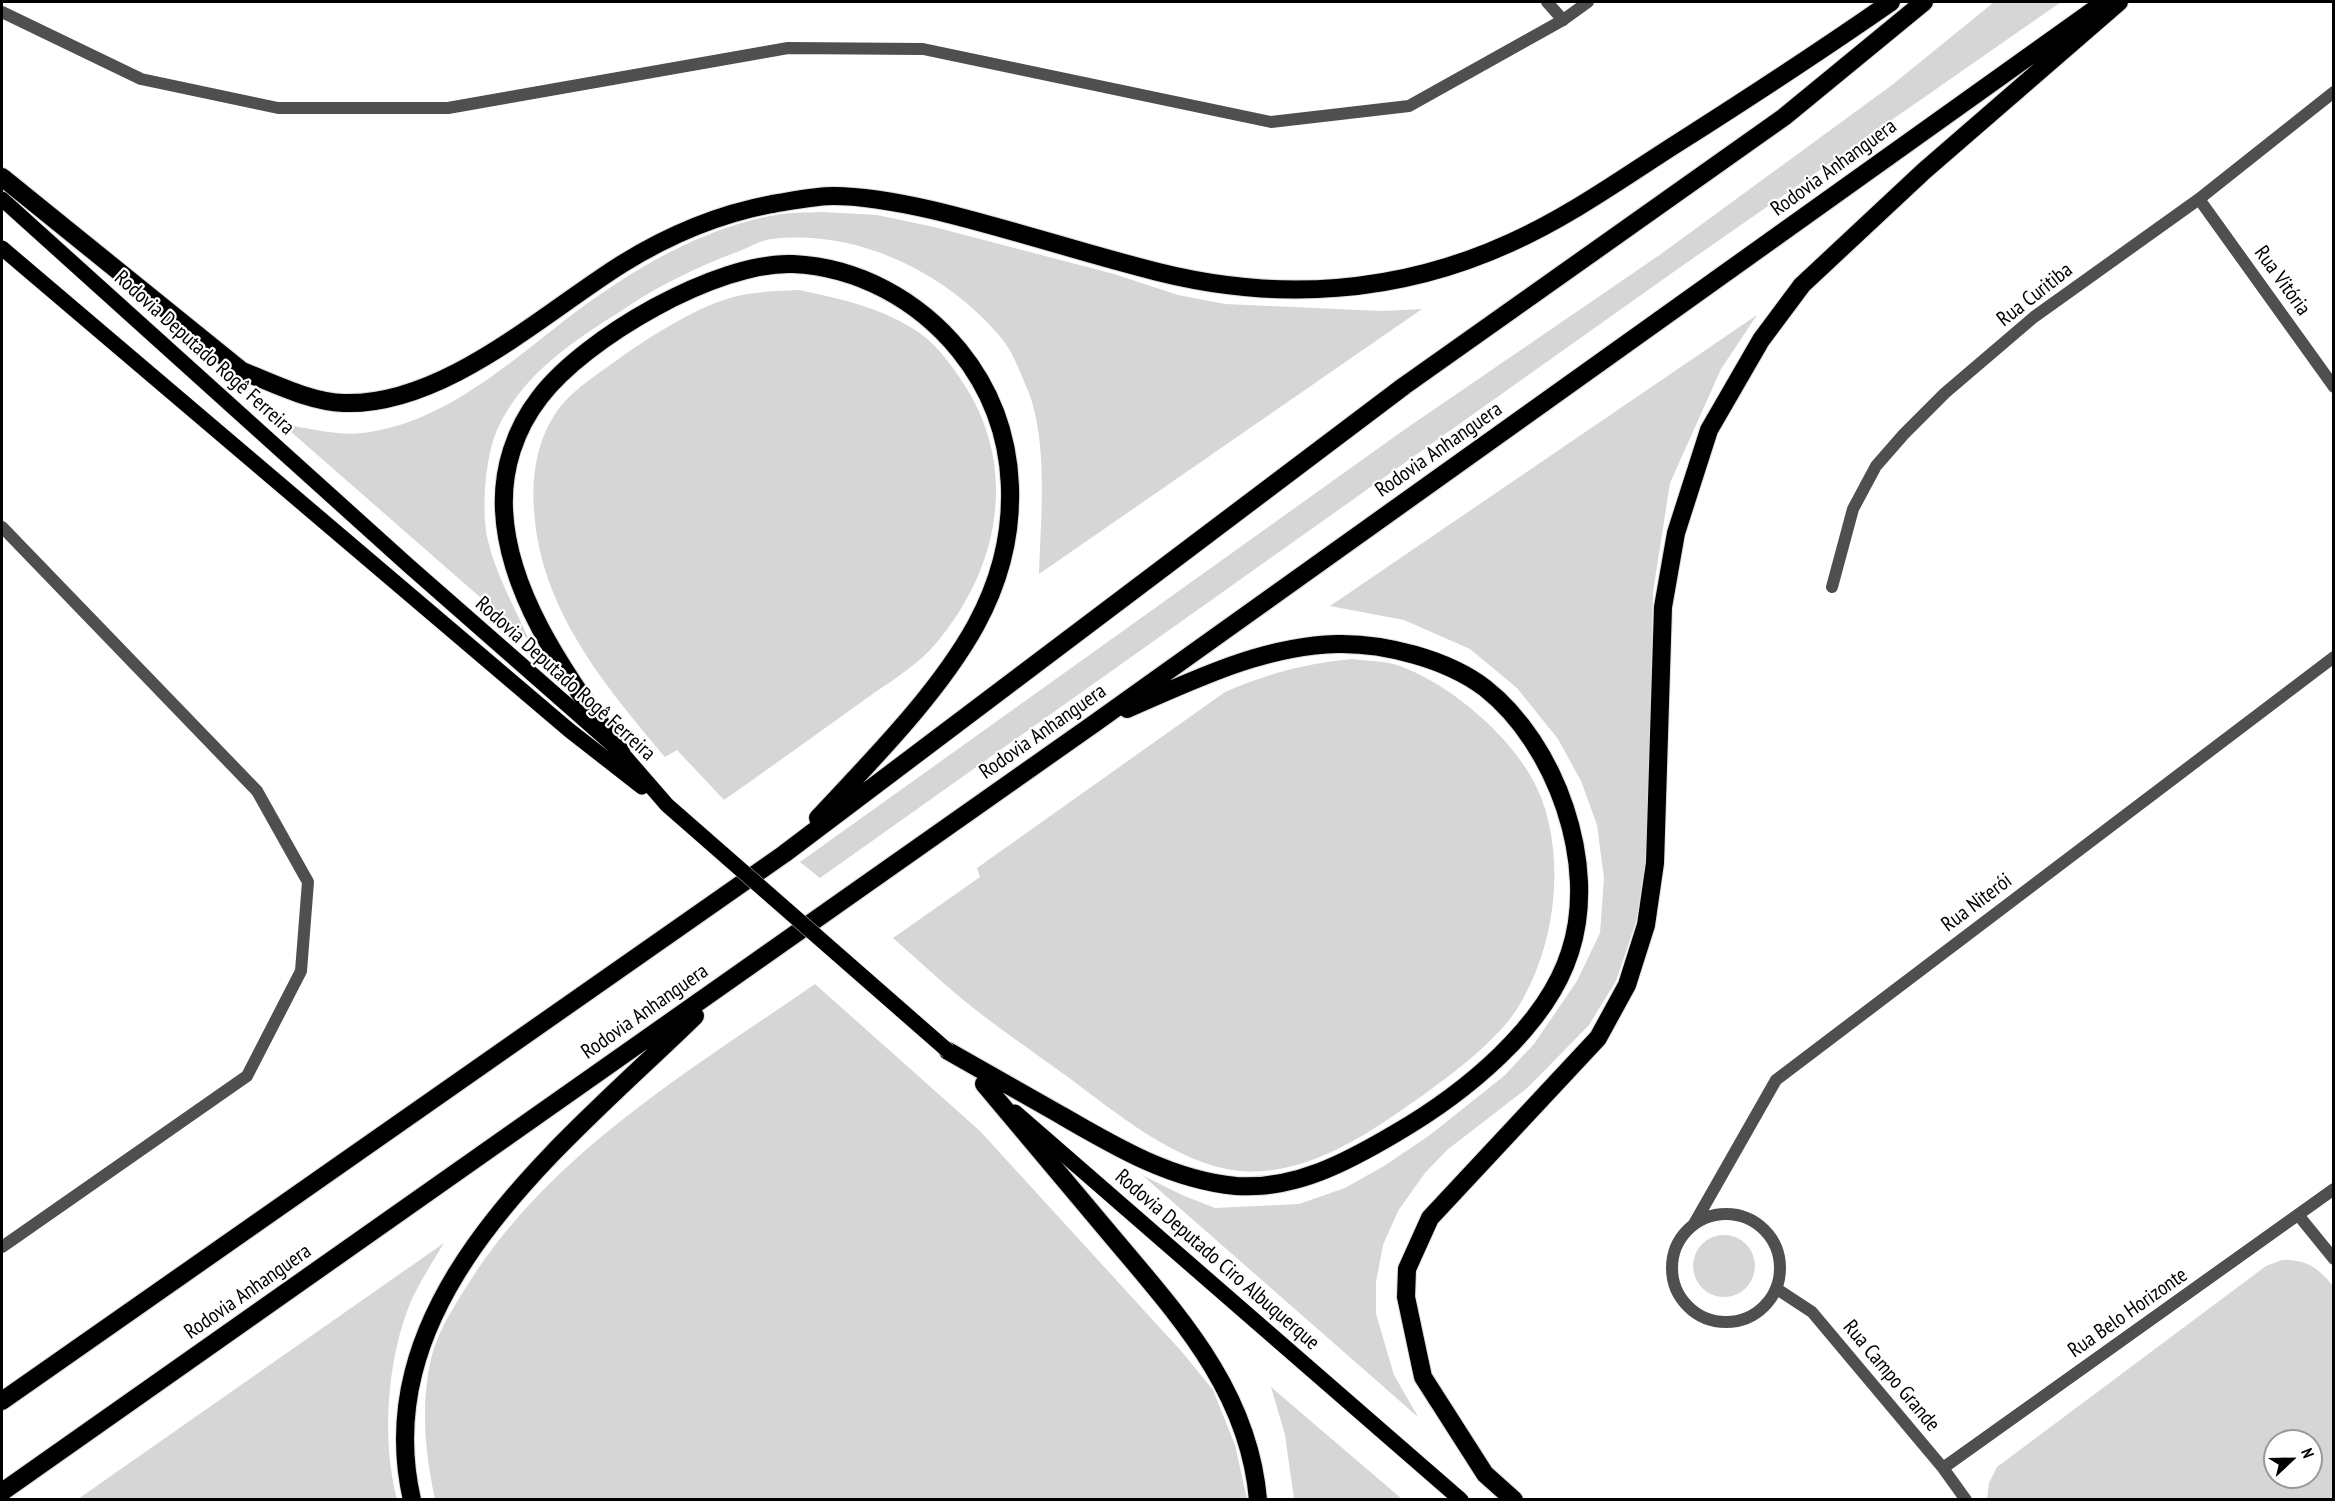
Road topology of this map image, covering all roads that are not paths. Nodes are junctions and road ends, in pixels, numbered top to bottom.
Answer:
1 (1547, 2) edge
2 (1588, 2) edge
3 (1891, 2) edge
4 (1924, 2) edge
5 (2105, 2) edge
6 (2119, 2) edge
7 (2, 12) edge
8 (1563, 20) junction
9 (2334, 92) edge
10 (2, 177) edge
11 (2, 199) edge
12 (2199, 199) junction
13 (2, 248) edge
14 (2334, 387) edge
15 (2, 527) edge
16 (1832, 587) dead end
17 (2334, 657) edge
18 (1095, 723) junction
19 (621, 752) junction
20 (667, 805) junction
21 (784, 855) junction
22 (734, 978) junction
23 (948, 1051) junction
24 (984, 1084) junction
25 (2334, 1189) edge
26 (2299, 1216) junction
27 (1694, 1224) junction
28 (2, 1247) edge
29 (2334, 1259) edge
30 (1777, 1289) junction
31 (2, 1401) edge
32 (1943, 1468) junction
33 (2, 1492) edge
34 (412, 1500) edge
35 (1258, 1500) edge
36 (1461, 1500) edge
37 (1514, 1500) edge
38 (1966, 1500) edge

1 - 8 street
2 - 8 street
3 - 10 highway
4 - 21 highway
5 - 18 highway, Rodovia Anhanguera
6 - 37 highway
7 - 8 street
9 - 12 street, Rua Curitiba
11 - 19 main road, Rodovia Deputado Rogê Ferreira
12 - 14 street, Rua Vitória
12 - 16 street, Rua Curitiba
13 - 20 main road, Rodovia Deputado Rogê Ferreira
15 - 28 street
17 - 27 street, Rua Niterói
18 - 22 highway, Rodovia Anhanguera
18 - 23 highway
19 - 20 main road, Rodovia Deputado Rogê Ferreira
19 - 21 highway
20 - 23 main road, Rodovia Deputado Ciro Albuquerque, bridge
21 - 31 highway
22 - 33 highway, Rodovia Anhanguera
22 - 34 highway
23 - 24 main road, Rodovia Deputado Ciro Albuquerque
24 - 35 highway
24 - 36 main road, Rodovia Deputado Ciro Albuquerque
25 - 26 street, Rua Belo Horizonte
26 - 29 street
26 - 32 street, Rua Belo Horizonte
27 - 30 street
27 - 30 street
30 - 32 street, Rua Campo Grande
32 - 38 street, Rua Campo Grande

